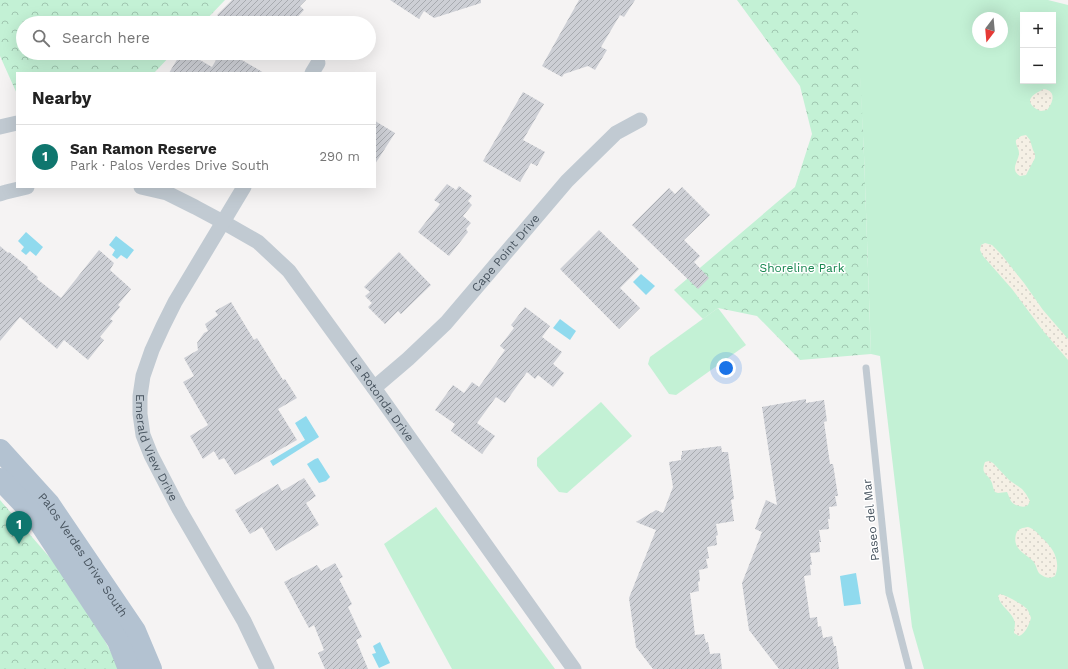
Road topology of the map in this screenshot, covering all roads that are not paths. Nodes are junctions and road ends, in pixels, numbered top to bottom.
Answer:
1 (640, 120) dead end
2 (16, 123) edge
3 (0, 128) edge
4 (23, 188) edge
5 (145, 188) edge
6 (243, 188) edge
7 (0, 194) edge
8 (223, 222) junction
9 (866, 368) dead end
10 (374, 388) junction
11 (0, 450) edge
12 (0, 479) edge
13 (129, 669) edge
14 (152, 669) edge
15 (267, 669) edge
16 (574, 669) edge
17 (908, 669) edge

1 - 10 street, Cape Point Drive
2 - 3 street
4 - 7 street
5 - 8 street, La Rotonda Drive
6 - 8 street, Emerald View Drive
8 - 10 street, La Rotonda Drive
8 - 15 street, Emerald View Drive
9 - 17 lane, Paseo del Mar
10 - 16 street, La Rotonda Drive
11 - 14 main road, Palos Verdes Drive South
12 - 13 main road, Palos Verdes Drive South

